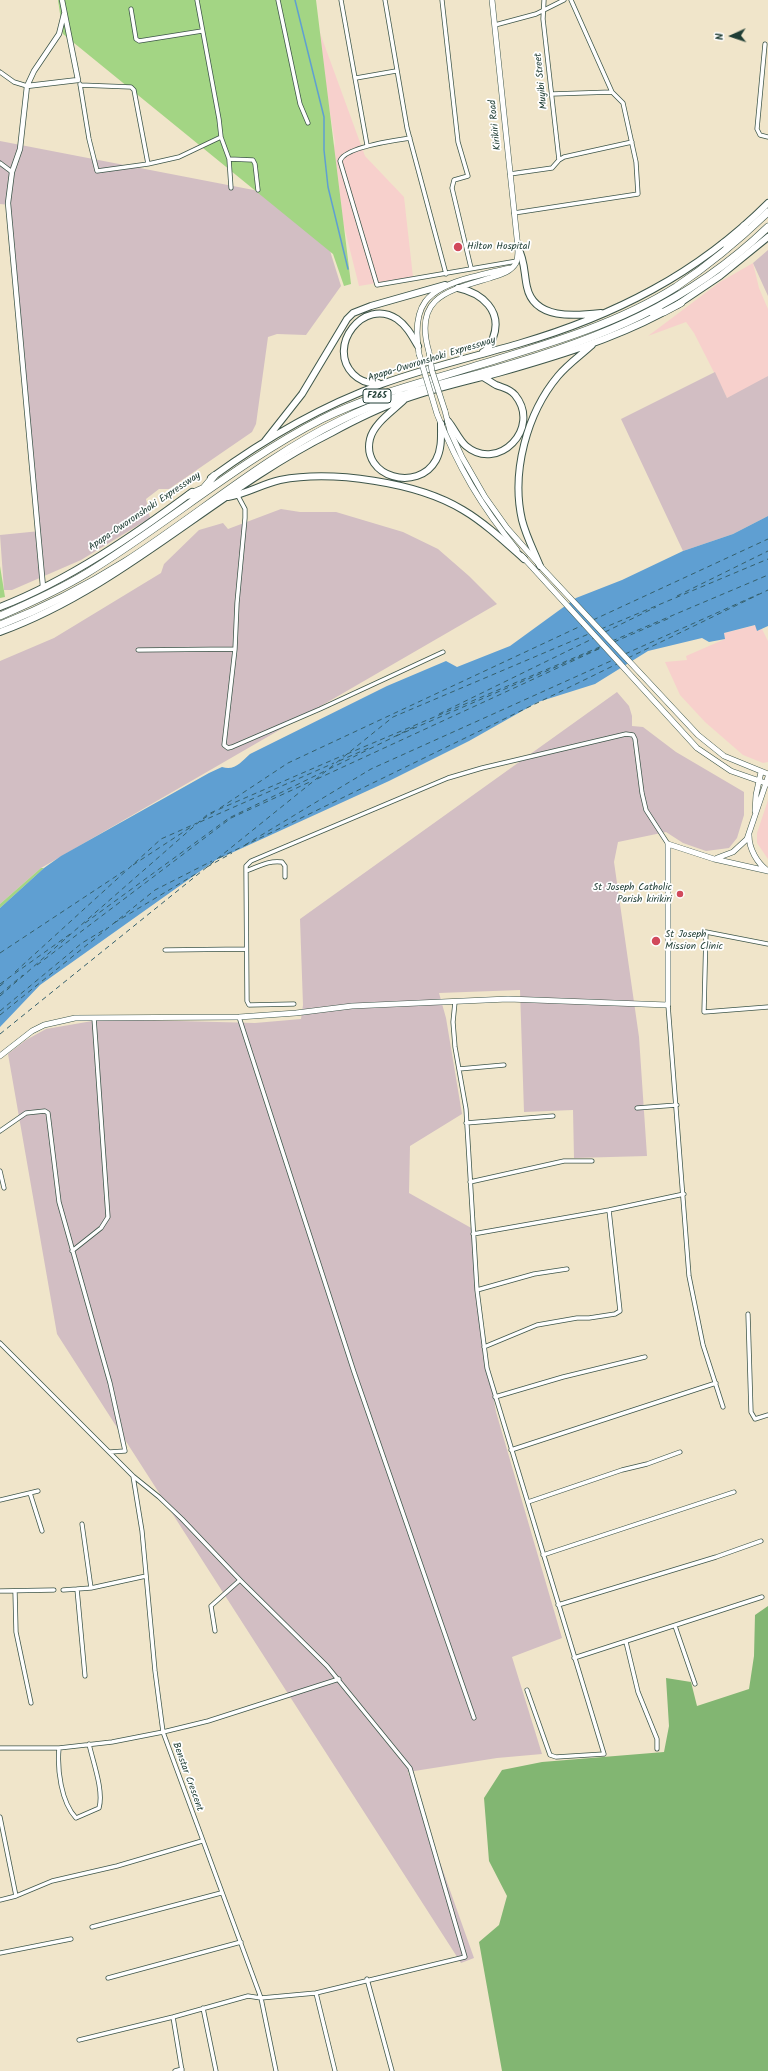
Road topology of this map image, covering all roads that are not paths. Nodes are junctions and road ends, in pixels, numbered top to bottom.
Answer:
1 (62, 0) edge
2 (197, 0) edge
3 (278, 0) edge
4 (341, 0) edge
5 (386, 0) edge
6 (442, 0) edge
7 (492, 0) edge
8 (544, 0) edge
9 (564, 0) edge
10 (571, 0) edge
11 (131, 9) dead end
12 (544, 10) junction
13 (64, 12) junction
14 (495, 25) junction
15 (202, 31) junction
16 (765, 44) dead end
17 (396, 71) junction
18 (0, 72) edge
19 (356, 78) junction
20 (78, 80) junction
21 (80, 85) junction
22 (27, 86) junction
23 (612, 92) junction
24 (552, 94) junction
25 (308, 123) dead end
26 (221, 137) junction
27 (768, 137) edge
28 (410, 138) junction
29 (632, 142) junction
30 (367, 145) junction
31 (229, 159) junction
32 (559, 160) junction
33 (0, 163) edge
34 (148, 164) junction
35 (12, 172) junction
36 (510, 174) junction
37 (231, 188) dead end
38 (258, 190) dead end
39 (768, 203) edge
40 (768, 212) edge
41 (514, 213) junction
42 (768, 227) edge
43 (745, 229) junction
44 (768, 237) edge
45 (735, 239) junction
46 (724, 243) junction
47 (518, 248) junction
48 (726, 251) junction
49 (517, 261) junction
50 (512, 267) junction
51 (471, 268) junction
52 (446, 274) junction
53 (445, 285) junction
54 (458, 288) junction
55 (679, 300) junction
56 (608, 313) junction
57 (652, 315) junction
58 (593, 344) junction
59 (418, 346) junction
60 (477, 355) junction
61 (483, 377) junction
62 (383, 383) junction
63 (407, 398) junction
64 (448, 421) junction
65 (441, 424) junction
66 (263, 443) junction
67 (214, 476) junction
68 (220, 482) junction
69 (204, 488) junction
70 (189, 495) junction
71 (238, 496) junction
72 (227, 498) junction
73 (196, 499) junction
74 (524, 559) junction
75 (542, 568) junction
76 (43, 587) junction
77 (0, 607) edge
78 (0, 616) edge
79 (0, 625) edge
80 (0, 632) edge
81 (235, 649) junction
82 (138, 650) dead end
83 (443, 652) dead end
84 (761, 772) junction
85 (768, 776) edge
86 (758, 781) junction
87 (767, 784) edge
88 (755, 812) junction
89 (750, 834) junction
90 (668, 844) junction
91 (714, 859) junction
92 (246, 871) junction
93 (768, 871) edge
94 (285, 876) dead end
95 (768, 944) edge
96 (246, 949) junction
97 (165, 950) dead end
98 (455, 1002) junction
99 (294, 1004) dead end
100 (668, 1005) junction
101 (768, 1007) edge
102 (239, 1017) junction
103 (94, 1018) junction
104 (0, 1056) edge
105 (504, 1066) dead end
106 (458, 1069) junction
107 (677, 1105) junction
108 (637, 1108) dead end
109 (553, 1116) dead end
110 (466, 1123) junction
111 (0, 1131) edge
112 (592, 1161) dead end
113 (0, 1171) edge
114 (470, 1182) junction
115 (4, 1188) dead end
116 (684, 1194) junction
117 (609, 1210) junction
118 (473, 1234) junction
119 (72, 1251) junction
120 (567, 1269) dead end
121 (477, 1290) junction
122 (748, 1314) dead end
123 (0, 1343) edge
124 (484, 1347) junction
125 (645, 1357) dead end
126 (716, 1383) junction
127 (495, 1397) junction
128 (723, 1407) dead end
129 (768, 1416) edge
130 (511, 1450) junction
131 (110, 1452) junction
132 (680, 1452) dead end
133 (133, 1476) junction
134 (38, 1491) dead end
135 (734, 1492) dead end
136 (30, 1493) junction
137 (0, 1500) edge
138 (528, 1502) junction
139 (82, 1524) dead end
140 (42, 1531) dead end
141 (761, 1541) dead end
142 (543, 1555) junction
143 (146, 1576) junction
144 (240, 1580) junction
145 (91, 1588) junction
146 (77, 1589) junction
147 (54, 1590) dead end
148 (63, 1590) dead end
149 (0, 1591) edge
150 (15, 1591) junction
151 (762, 1598) dead end
152 (558, 1605) junction
153 (675, 1626) junction
154 (214, 1631) dead end
155 (626, 1642) junction
156 (574, 1658) junction
157 (85, 1676) dead end
158 (339, 1679) junction
159 (695, 1684) dead end
160 (527, 1690) dead end
161 (31, 1703) dead end
162 (474, 1718) dead end
163 (162, 1732) junction
164 (89, 1744) junction
165 (0, 1748) edge
166 (59, 1748) junction
167 (657, 1749) dead end
168 (0, 1818) edge
169 (202, 1841) junction
170 (222, 1893) junction
171 (16, 1896) junction
172 (0, 1900) edge
173 (92, 1928) dead end
174 (71, 1939) dead end
175 (241, 1942) junction
176 (0, 1953) edge
177 (108, 1978) dead end
178 (367, 1979) junction
179 (316, 1993) junction
180 (261, 1998) junction
181 (203, 2008) junction
182 (173, 2017) junction
183 (79, 2040) dead end
184 (182, 2070) edge
185 (175, 2071) edge
186 (216, 2071) edge
187 (276, 2071) edge
188 (335, 2071) edge
189 (392, 2071) edge

1 - 13 street
2 - 15 street
3 - 25 street
4 - 19 street
5 - 17 street
6 - 51 street
7 - 14 main road, Kirikiri Road
8 - 12 street, Muyibi Street
9 - 12 street
10 - 23 street
11 - 15 street
12 - 14 street
12 - 24 street, Muyibi Street
13 - 20 street
13 - 22 street
14 - 36 main road, Kirikiri Road
15 - 26 street
16 - 27 street
17 - 19 street
17 - 28 street
18 - 22 street
19 - 30 street
20 - 21 street
20 - 22 street
21 - 34 street
21 - 34 street
22 - 35 street
23 - 24 street
23 - 29 street
24 - 32 street, Muyibi Street
26 - 31 street
26 - 34 street
28 - 30 street
28 - 52 street
29 - 32 street
29 - 41 street
30 - 52 street
31 - 37 street
31 - 38 street
32 - 36 street
33 - 35 street
35 - 76 street
36 - 41 main road, Kirikiri Road
39 - 43 main road, Apapa-Oworonshoki Expressway
40 - 43 highway, Apapa-Oworonshoki Expressway / F265
41 - 47 main road, Kirikiri Road
42 - 55 highway, F265
43 - 45 highway
43 - 46 main road, Apapa-Oworonshoki Expressway
43 - 48 highway, Apapa-Oworonshoki Expressway / F265
44 - 55 main road
45 - 46 highway
45 - 48 highway
46 - 56 main road, Apapa-Oworonshoki Expressway
47 - 49 main road, Kirikiri Road
47 - 56 main road
48 - 68 highway, Apapa-Oworonshoki Expressway / F265
49 - 50 main road
49 - 51 street
50 - 53 main road
50 - 54 main road
51 - 52 street
53 - 59 main road
53 - 66 main road
54 - 60 main road
54 - 64 main road, bridge
55 - 57 highway, F265
55 - 57 highway
56 - 60 main road, Apapa-Oworonshoki Expressway
57 - 58 main road
57 - 79 highway, F265
58 - 61 main road
58 - 75 main road
59 - 62 main road
59 - 65 main road, bridge
60 - 62 main road, Apapa-Oworonshoki Expressway
61 - 63 main road
61 - 64 main road
62 - 66 main road, Apapa-Oworonshoki Expressway
63 - 65 main road
63 - 72 main road
64 - 75 main road
65 - 74 main road
66 - 67 main road, Apapa-Oworonshoki Expressway
67 - 69 highway
67 - 70 main road, Apapa-Oworonshoki Expressway
68 - 69 highway
68 - 73 highway, Apapa-Oworonshoki Expressway / F265
69 - 70 highway
69 - 73 highway
70 - 76 main road, Apapa-Oworonshoki Expressway
71 - 72 main road
71 - 74 main road
71 - 81 street
72 - 80 main road
73 - 78 highway, Apapa-Oworonshoki Expressway / F265
74 - 86 main road
75 - 84 main road
76 - 77 main road, Apapa-Oworonshoki Expressway
81 - 82 street
81 - 83 street
84 - 85 main road
84 - 86 main road
85 - 87 main road
86 - 87 main road
86 - 88 main road
87 - 88 main road
88 - 89 main road
89 - 91 main road
89 - 93 main road
90 - 91 main road
90 - 92 street
90 - 100 main road
91 - 93 main road
92 - 94 street
92 - 96 street
95 - 101 street
96 - 97 street
96 - 99 street
98 - 100 main road
98 - 102 main road
98 - 106 street
100 - 107 street
102 - 103 main road
102 - 162 street
103 - 104 main road
103 - 119 street
105 - 106 street
106 - 110 street
107 - 108 street
107 - 116 street
109 - 110 street
110 - 114 street
111 - 119 street
112 - 114 street
113 - 115 street
114 - 118 street
116 - 117 street
116 - 126 street
117 - 118 street
117 - 124 street
118 - 121 street
119 - 131 street
120 - 121 street
121 - 124 street
122 - 129 street
123 - 131 street
124 - 127 street
125 - 127 street
126 - 128 street
126 - 130 street
127 - 130 street
130 - 138 street
131 - 133 street
132 - 138 street
133 - 143 street, Benstar Crescent
133 - 144 street
134 - 136 street
135 - 142 street
136 - 137 street
136 - 140 street
138 - 142 street
139 - 145 street
141 - 152 street
142 - 152 street
143 - 145 street
143 - 163 street, Benstar Crescent
144 - 154 street
144 - 158 street
145 - 146 street
146 - 148 street
146 - 157 street
147 - 150 street
149 - 150 street
150 - 161 street
151 - 153 street
152 - 156 street
153 - 155 street
153 - 159 street
155 - 156 street
155 - 167 street
156 - 160 street
158 - 163 street
158 - 178 street
163 - 164 street
163 - 169 street, Benstar Crescent
164 - 166 street
164 - 166 street
165 - 166 street
168 - 171 street
169 - 170 street, Benstar Crescent
169 - 171 street
170 - 173 street
170 - 175 street, Benstar Crescent
171 - 172 street
174 - 176 street
175 - 177 street
175 - 180 street, Benstar Crescent
178 - 179 street
178 - 189 street
179 - 180 street
179 - 188 street
180 - 181 street
180 - 187 street, Benstar Crescent
181 - 182 street
181 - 186 street
182 - 183 street
182 - 184 street
184 - 185 street

